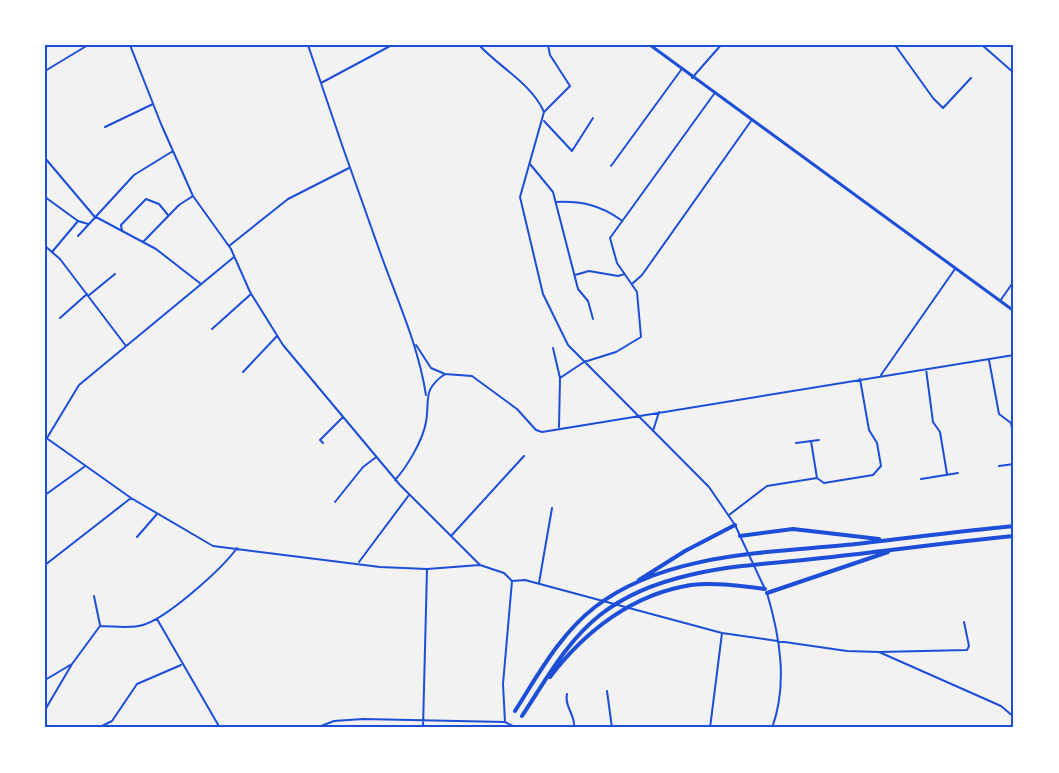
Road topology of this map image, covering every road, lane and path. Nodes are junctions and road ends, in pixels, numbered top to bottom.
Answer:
1 (88, 45) edge
2 (130, 45) edge
3 (308, 45) edge
4 (392, 45) edge
5 (479, 45) edge
6 (548, 45) edge
7 (650, 45) edge
8 (721, 45) edge
9 (895, 45) edge
10 (982, 45) edge
11 (681, 70) junction
12 (45, 71) edge
13 (1014, 73) edge
14 (692, 78) junction
15 (971, 78) dead end
16 (321, 83) junction
17 (714, 94) junction
18 (153, 104) junction
19 (544, 112) junction
20 (592, 118) dead end
21 (544, 121) junction
22 (751, 121) junction
23 (105, 127) dead end
24 (173, 151) junction
25 (45, 158) edge
26 (530, 164) junction
27 (611, 166) dead end
28 (349, 168) junction
29 (193, 196) junction
30 (45, 197) edge
31 (556, 202) junction
32 (168, 215) junction
33 (94, 216) junction
34 (621, 220) junction
35 (78, 221) junction
36 (88, 224) junction
37 (122, 231) junction
38 (78, 236) dead end
39 (143, 242) junction
40 (45, 246) edge
41 (229, 246) junction
42 (52, 252) junction
43 (234, 257) junction
44 (955, 269) junction
45 (115, 274) dead end
46 (625, 274) junction
47 (575, 275) junction
48 (1014, 281) edge
49 (633, 283) junction
50 (201, 284) junction
51 (251, 294) junction
52 (88, 295) junction
53 (1000, 301) junction
54 (1014, 311) edge
55 (60, 318) dead end
56 (593, 319) dead end
57 (212, 329) dead end
58 (277, 336) junction
59 (416, 345) junction
60 (126, 346) junction
61 (554, 348) dead end
62 (1014, 355) edge
63 (989, 360) junction
64 (584, 362) junction
65 (926, 369) junction
66 (243, 372) dead end
67 (445, 374) junction
68 (880, 376) junction
69 (560, 378) junction
70 (860, 379) junction
71 (426, 395) junction
72 (659, 412) junction
73 (637, 416) junction
74 (343, 417) junction
75 (559, 428) junction
76 (653, 431) junction
77 (46, 438) edge
78 (819, 440) dead end
79 (1014, 440) edge
80 (811, 441) junction
81 (323, 443) dead end
82 (796, 443) dead end
83 (524, 456) dead end
84 (376, 457) junction
85 (1014, 464) edge
86 (85, 466) junction
87 (999, 466) dead end
88 (958, 473) dead end
89 (947, 474) junction
90 (817, 478) junction
91 (921, 479) dead end
92 (395, 480) junction
93 (45, 495) edge
94 (410, 495) junction
95 (131, 498) junction
96 (335, 502) dead end
97 (552, 508) dead end
98 (157, 514) junction
99 (729, 515) junction
100 (735, 525) junction
101 (1014, 525) edge
102 (451, 536) junction
103 (740, 536) junction
104 (1014, 536) edge
105 (137, 537) dead end
106 (889, 540) junction
107 (237, 548) junction
108 (901, 549) junction
109 (359, 563) junction
110 (45, 565) edge
111 (480, 565) junction
112 (428, 569) junction
113 (512, 581) junction
114 (539, 584) junction
115 (628, 587) junction
116 (766, 591) junction
117 (94, 596) dead end
118 (157, 619) junction
119 (964, 621) dead end
120 (100, 626) junction
121 (722, 633) junction
122 (779, 641) junction
123 (879, 652) junction
124 (72, 664) junction
125 (182, 664) junction
126 (45, 680) edge
127 (542, 686) junction
128 (607, 691) dead end
129 (567, 694) dead end
130 (45, 710) edge
131 (515, 711) dead end
132 (522, 716) dead end
133 (1014, 717) edge
134 (424, 722) junction
135 (505, 722) junction
136 (98, 728) edge
137 (220, 728) edge
138 (316, 728) edge
139 (423, 728) edge
140 (517, 728) edge
141 (574, 728) edge
142 (612, 728) edge
143 (710, 728) edge
144 (772, 728) edge

1 - 12 street
2 - 18 street
3 - 16 street
4 - 16 street
5 - 19 street
6 - 19 street
7 - 11 street
8 - 14 street
9 - 15 street
10 - 13 street
11 - 14 street
11 - 27 street
14 - 17 street
16 - 28 street
17 - 22 street
17 - 34 street
18 - 23 street
18 - 24 street
19 - 21 street
20 - 21 street
21 - 26 street
22 - 44 street
22 - 49 street
24 - 29 street
24 - 33 street
25 - 33 street
26 - 31 street
26 - 64 street
28 - 41 street
28 - 59 street
29 - 32 street
29 - 41 street
30 - 35 street
31 - 34 street
31 - 47 street
32 - 37 street
32 - 39 street
33 - 36 street
33 - 37 street
34 - 46 street
35 - 36 street
35 - 42 street
36 - 38 street
37 - 39 street
39 - 50 street
40 - 42 street
41 - 43 street
42 - 52 street
43 - 50 street
43 - 51 street
44 - 53 street
44 - 68 street
45 - 52 street
46 - 47 street
46 - 49 street
47 - 56 street
48 - 53 street
49 - 64 street
50 - 60 street
51 - 57 street
51 - 58 street
52 - 55 street
52 - 60 street
53 - 54 street
58 - 66 street
58 - 74 street
59 - 67 street
59 - 71 street
60 - 77 street
61 - 69 street
62 - 63 street
63 - 65 street
63 - 79 street
64 - 69 street
64 - 73 street
65 - 68 street
65 - 89 street
67 - 71 street
67 - 75 street
68 - 70 street
69 - 75 street
70 - 72 street
70 - 90 street
71 - 92 street
72 - 73 street
72 - 76 street
73 - 75 street
73 - 76 street
74 - 81 street
74 - 84 street
76 - 99 street
77 - 86 street
78 - 80 street
80 - 82 street
80 - 90 street
83 - 102 street
84 - 92 street
84 - 96 street
85 - 87 street
86 - 93 street
86 - 95 street
88 - 89 street
89 - 91 street
90 - 99 street
92 - 94 street
94 - 102 street
94 - 109 street
95 - 98 street
95 - 110 street
97 - 114 street
98 - 105 street
98 - 107 street
99 - 100 street
100 - 103 street
100 - 115 highway
101 - 106 highway
102 - 111 street
103 - 106 highway
103 - 116 street
104 - 108 highway
106 - 115 highway
107 - 109 street
107 - 118 street
108 - 116 highway
108 - 127 highway
109 - 112 street
111 - 112 street
111 - 113 street
112 - 134 street
113 - 114 street
113 - 135 street
114 - 121 street
115 - 131 highway
116 - 122 street
116 - 127 highway
117 - 120 street
118 - 120 street
118 - 125 street
119 - 123 street
120 - 124 street
121 - 122 street
121 - 143 street
122 - 123 street
122 - 144 street
123 - 133 street
124 - 126 street
124 - 130 street
125 - 136 street
125 - 137 street
127 - 132 highway
128 - 142 street
129 - 141 street
134 - 135 street
134 - 138 street
134 - 139 street
135 - 140 street

